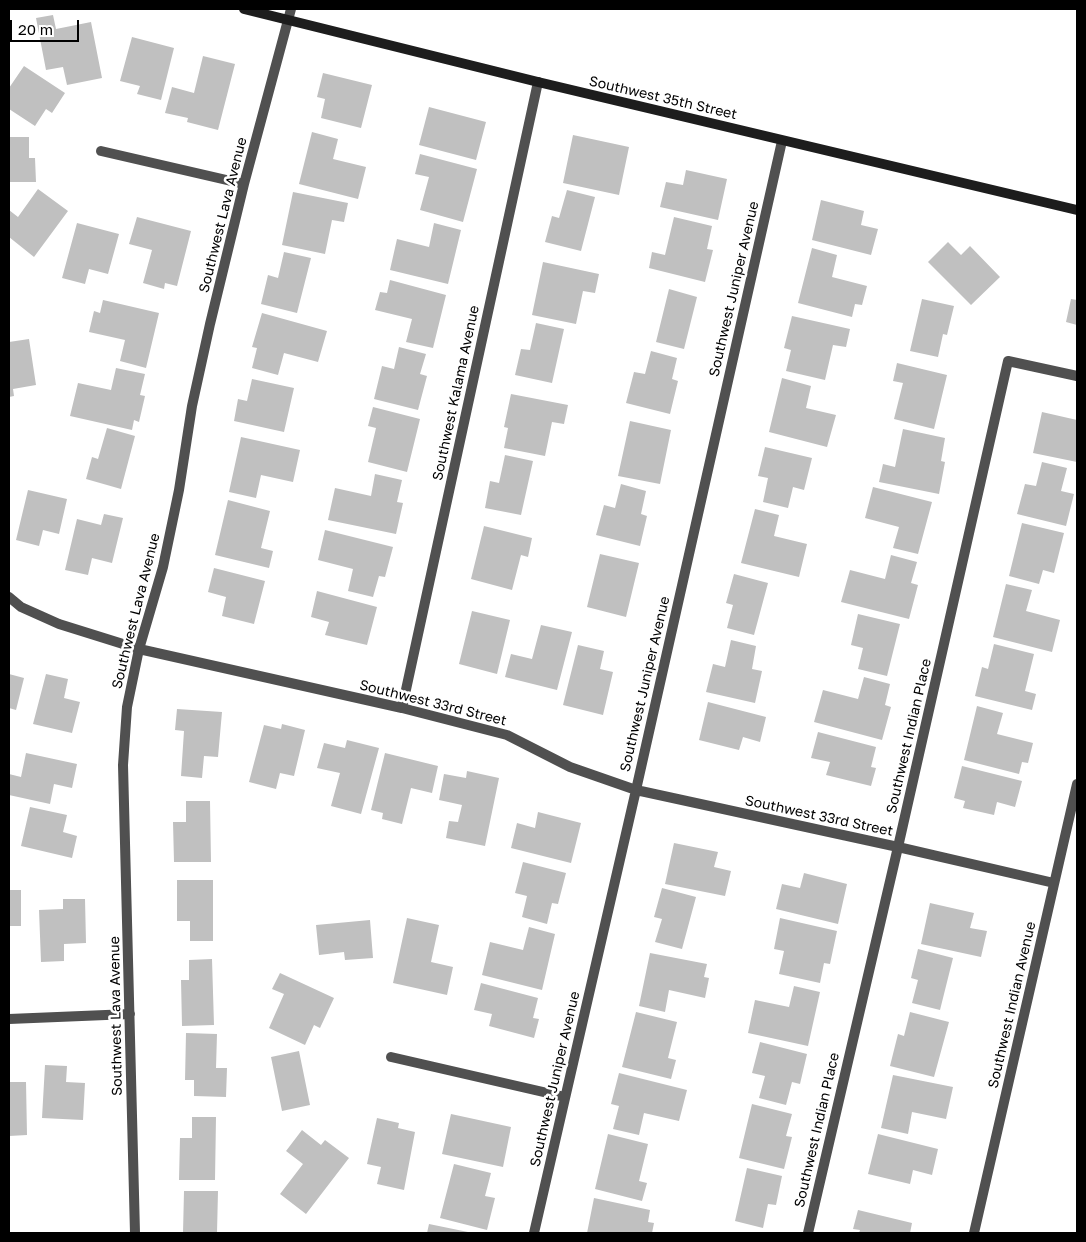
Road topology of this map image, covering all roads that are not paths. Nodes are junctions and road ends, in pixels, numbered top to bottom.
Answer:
1 (244, 9) edge
2 (291, 9) edge
3 (289, 20) junction
4 (538, 82) junction
5 (782, 141) junction
6 (101, 151) dead end
7 (244, 184) junction
8 (1077, 210) edge
9 (1077, 376) edge
10 (9, 597) edge
11 (139, 649) junction
12 (402, 708) junction
13 (1077, 784) edge
14 (636, 790) junction
15 (898, 847) junction
16 (1054, 883) junction
17 (130, 1014) junction
18 (9, 1019) edge
19 (390, 1057) dead end
20 (565, 1097) junction
21 (135, 1233) edge
22 (534, 1233) edge
23 (808, 1233) edge
24 (974, 1233) edge

1 - 3 street, Southwest 35th Street
2 - 3 street, Southwest Lava Avenue
3 - 4 street, Southwest 35th Street
3 - 7 street, Southwest Lava Avenue
4 - 5 street, Southwest 35th Street
4 - 12 street, Southwest Kalama Avenue
5 - 8 street, Southwest 35th Street
5 - 14 street, Southwest Juniper Avenue
6 - 7 street
7 - 11 street, Southwest Lava Avenue
9 - 15 street, Southwest Indian Place
10 - 11 street, Southwest 33rd Street
11 - 12 street, Southwest 33rd Street
11 - 17 street, Southwest Lava Avenue
12 - 14 street, Southwest 33rd Street
13 - 16 street, Southwest Indian Avenue
14 - 15 street, Southwest 33rd Street
14 - 20 street, Southwest Juniper Avenue
15 - 16 street, Southwest 33rd Street
15 - 23 street, Southwest Indian Place
16 - 24 street, Southwest Indian Avenue
17 - 18 street
17 - 21 street, Southwest Lava Avenue
19 - 20 street
20 - 22 street, Southwest Juniper Avenue

